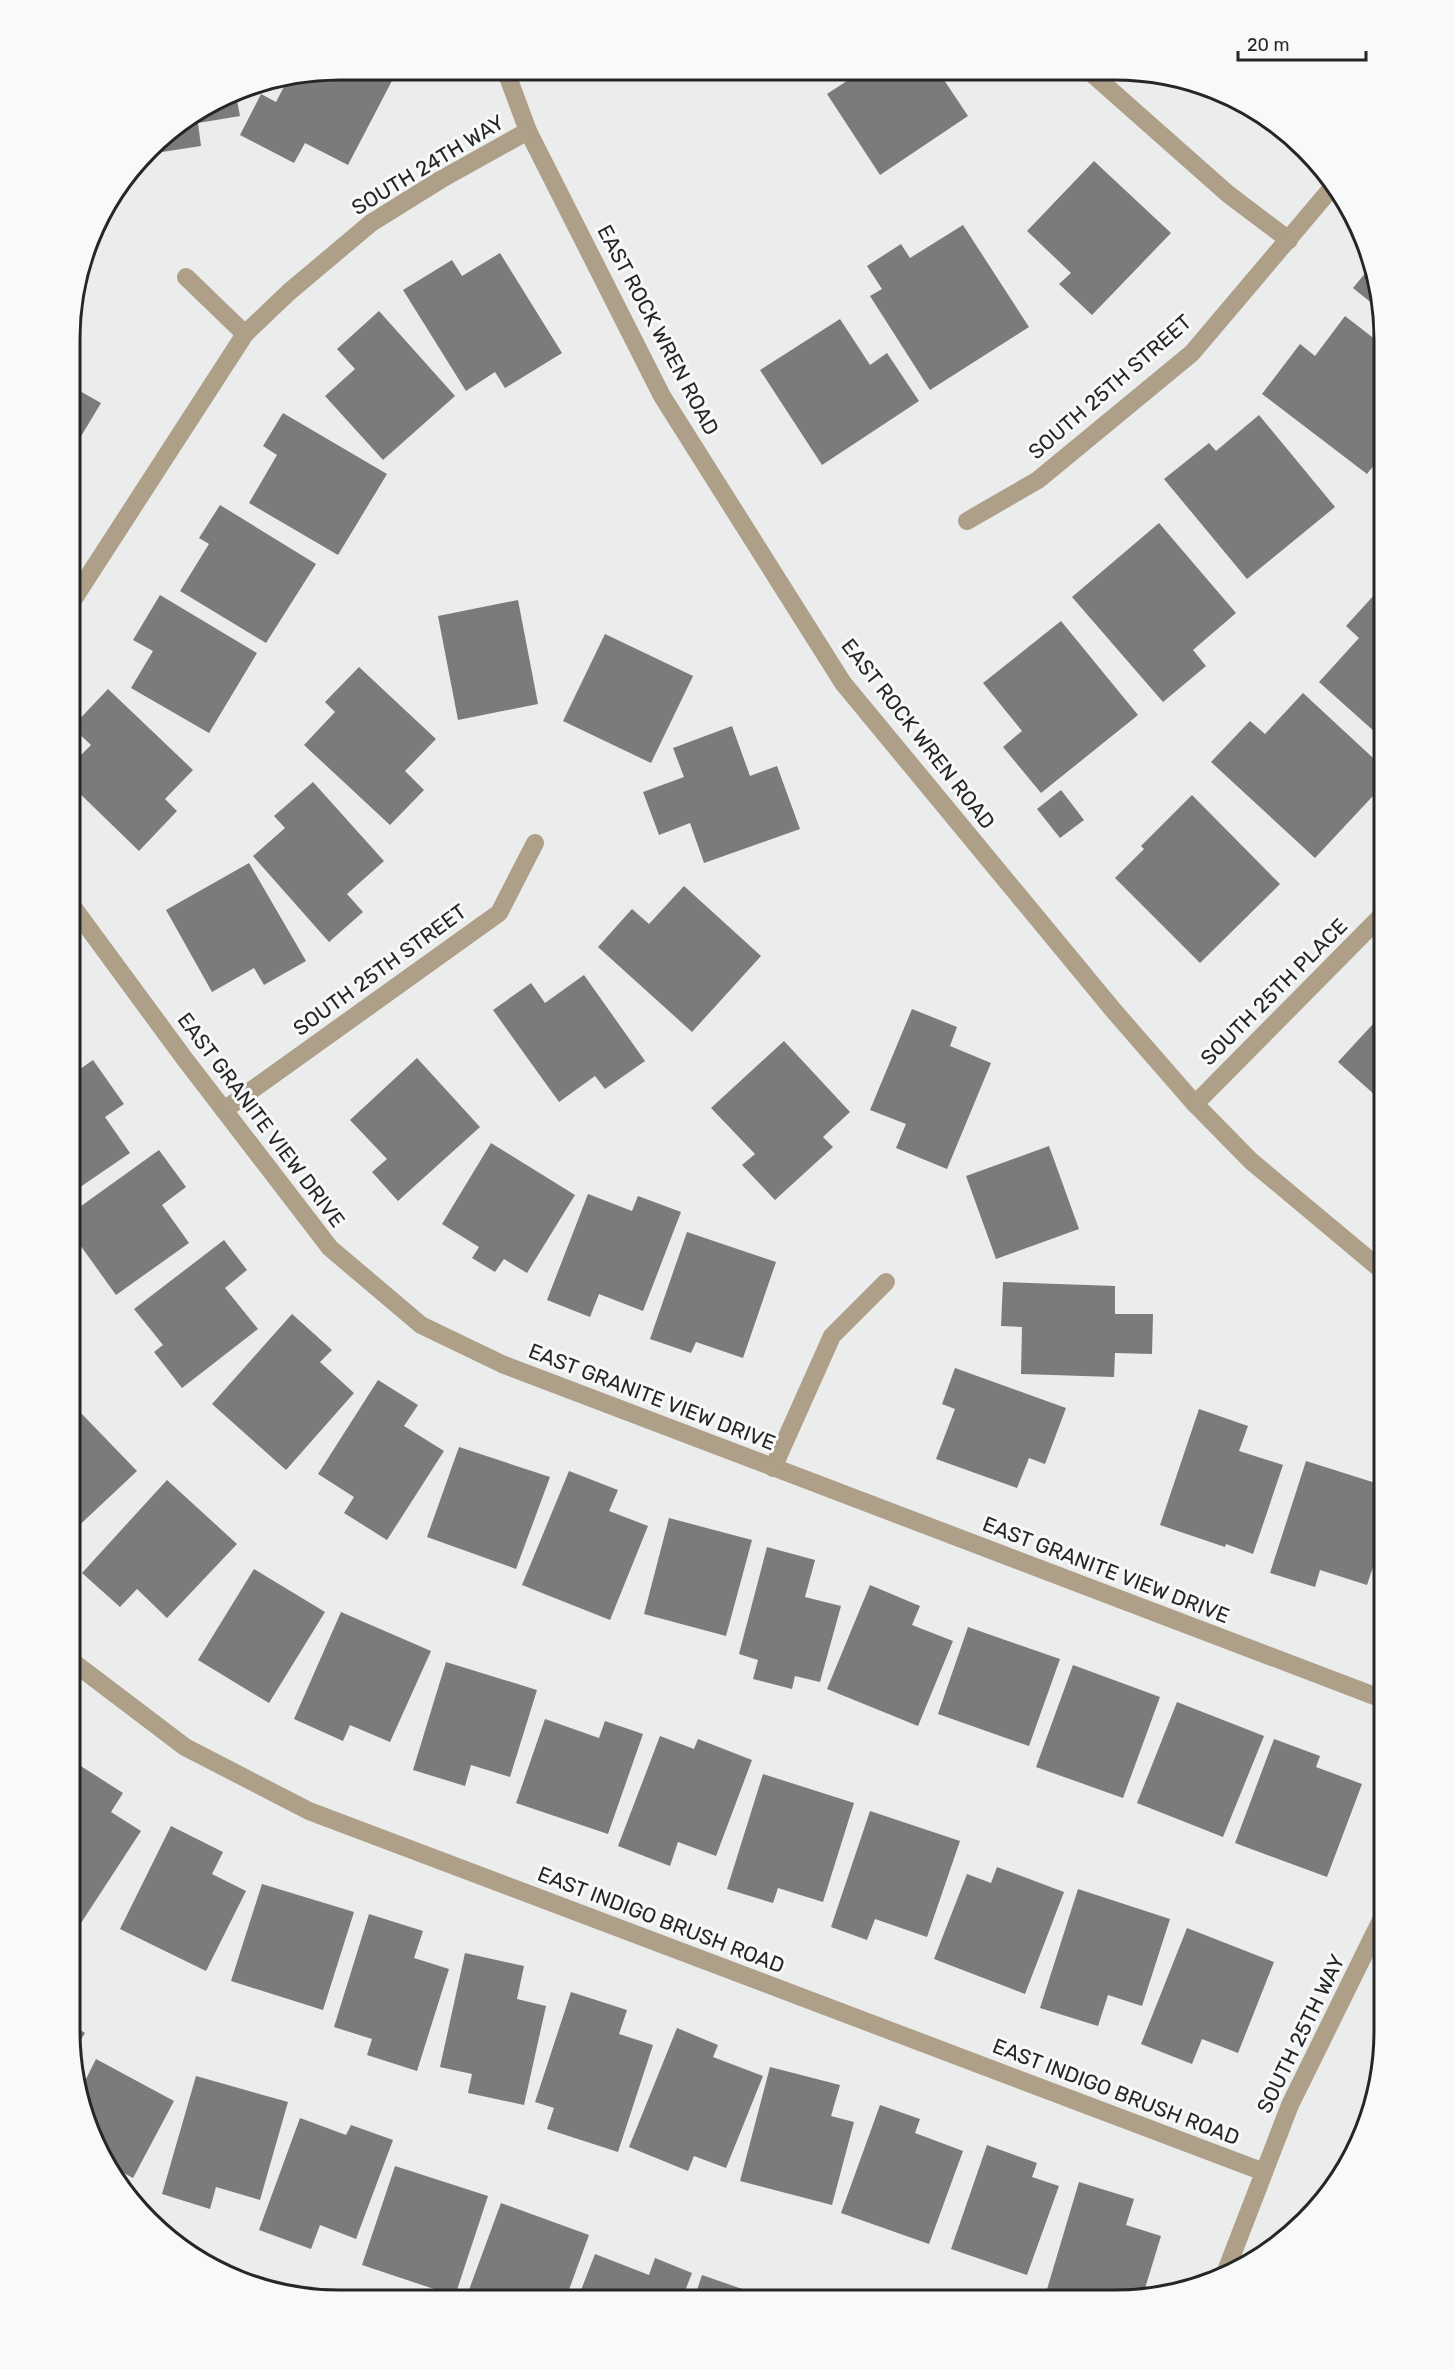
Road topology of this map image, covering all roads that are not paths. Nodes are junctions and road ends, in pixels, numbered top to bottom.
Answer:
1 (509, 80) edge
2 (1099, 80) edge
3 (528, 131) junction
4 (1329, 192) edge
5 (1288, 240) junction
6 (186, 277) dead end
7 (245, 334) junction
8 (967, 521) dead end
9 (80, 589) edge
10 (536, 843) dead end
11 (80, 916) edge
12 (1375, 922) edge
13 (1195, 1104) junction
14 (224, 1110) junction
15 (1375, 1265) edge
16 (886, 1282) dead end
17 (773, 1468) junction
18 (80, 1667) edge
19 (1375, 1697) edge
20 (1375, 1932) edge
21 (1264, 2172) junction
22 (1229, 2263) edge

1 - 3 street, EAST ROCK WREN ROAD
2 - 5 street
3 - 7 street, SOUTH 24TH WAY
3 - 13 street, EAST ROCK WREN ROAD
4 - 5 street, SOUTH 25TH STREET
5 - 8 street, SOUTH 25TH STREET
6 - 7 street
7 - 9 street, SOUTH 24TH WAY
10 - 14 street, SOUTH 25TH STREET
11 - 14 street, EAST GRANITE VIEW DRIVE
12 - 13 street, SOUTH 25TH PLACE
13 - 15 street, EAST ROCK WREN ROAD
14 - 17 street, EAST GRANITE VIEW DRIVE
16 - 17 street
17 - 19 street, EAST GRANITE VIEW DRIVE
18 - 21 street, EAST INDIGO BRUSH ROAD
20 - 21 street, SOUTH 25TH WAY
21 - 22 street, SOUTH 25TH WAY

